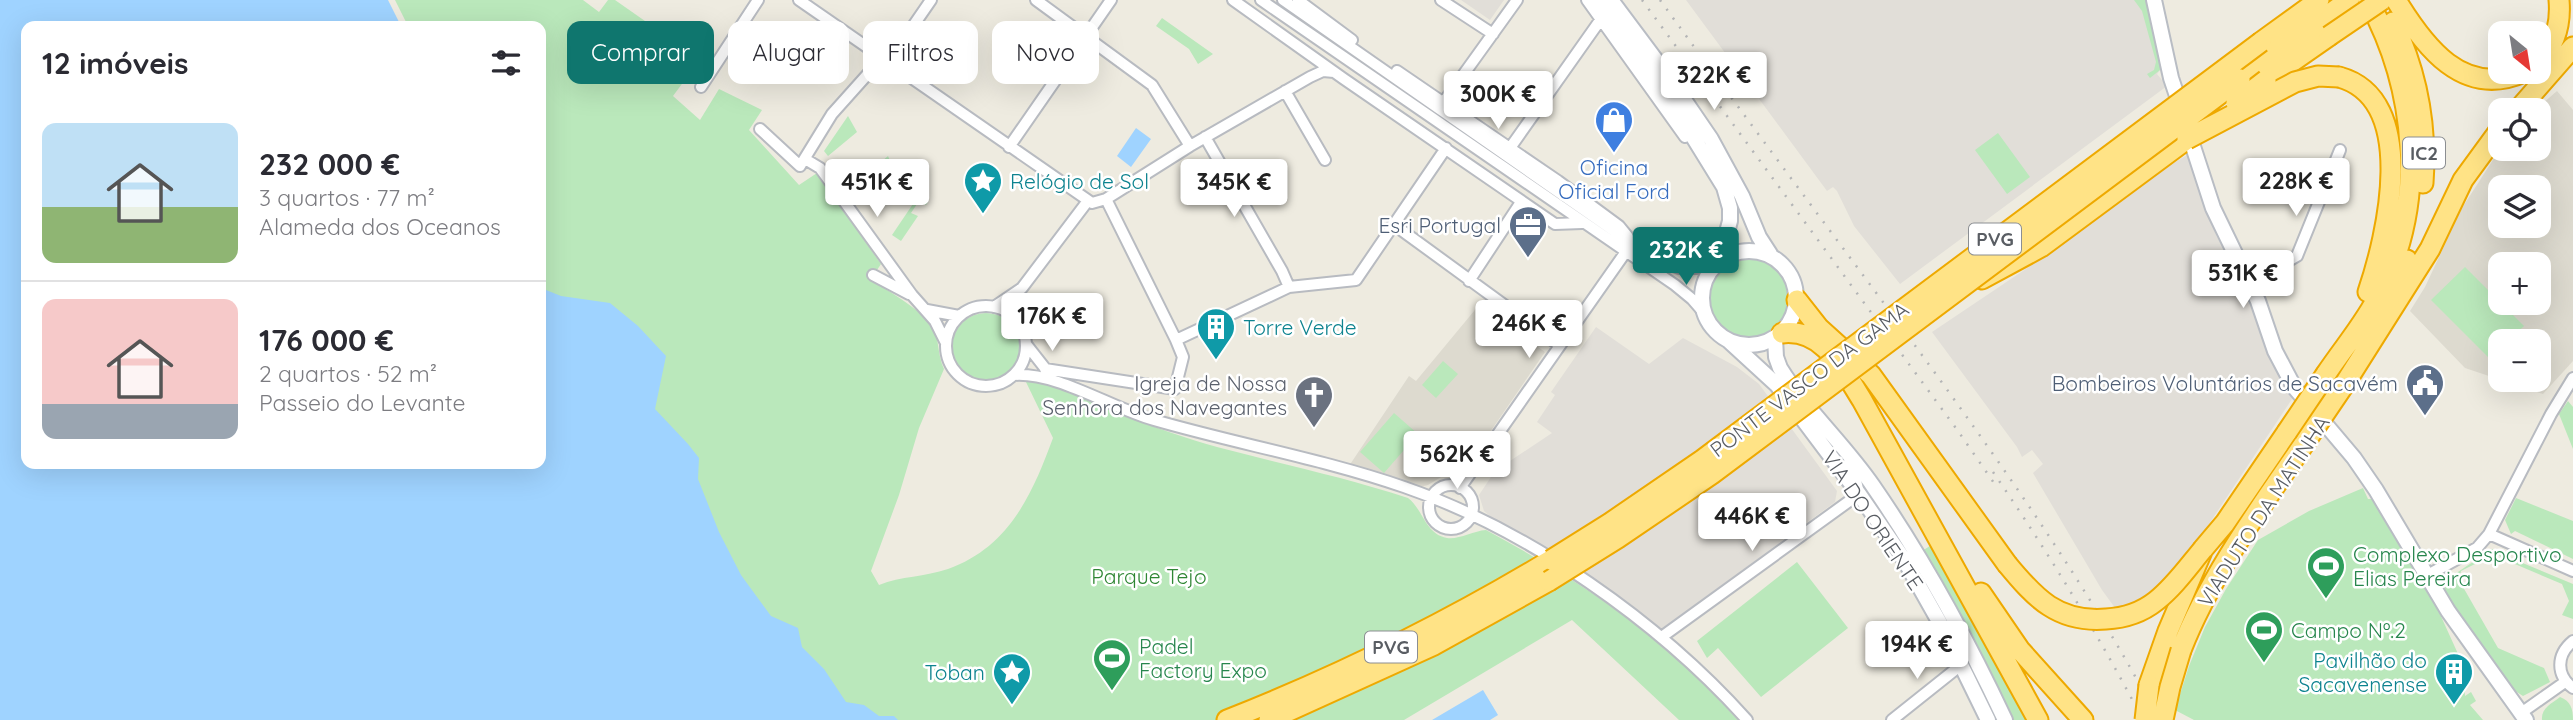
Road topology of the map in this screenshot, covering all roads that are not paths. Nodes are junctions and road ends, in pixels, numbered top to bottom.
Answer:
1 (758, 0) edge
2 (799, 0) edge
3 (931, 0) edge
4 (1036, 0) edge
5 (1111, 0) edge
6 (1233, 0) edge
7 (1261, 0) edge
8 (1283, 0) edge
9 (1298, 0) edge
10 (1441, 0) edge
11 (1517, 0) edge
12 (1587, 0) edge
13 (1597, 0) edge
14 (1611, 0) edge
15 (2154, 0) edge
16 (2304, 0) edge
17 (2319, 0) edge
18 (2349, 0) edge
19 (2368, 0) edge
20 (2382, 0) edge
21 (2396, 0) edge
22 (2559, 0) edge
23 (1601, 19) junction
24 (915, 21) edge
25 (1065, 21) edge
26 (1096, 21) edge
27 (1493, 34) junction
28 (2261, 42) junction
29 (863, 43) edge
30 (2552, 43) edge
31 (1099, 46) edge
32 (2573, 47) edge
33 (1311, 57) junction
34 (2573, 64) edge
35 (1334, 72) junction
36 (1310, 77) junction
37 (2488, 79) edge
38 (863, 82) edge
39 (921, 84) edge
40 (1053, 84) edge
41 (701, 87) dead end
42 (2540, 87) junction
43 (1286, 92) junction
44 (2529, 98) edge
45 (1443, 103) junction
46 (760, 129) dead end
47 (1205, 137) junction
48 (2187, 139) junction
49 (1190, 146) junction
50 (2488, 146) edge
51 (1009, 147) junction
52 (1446, 148) junction
53 (1510, 148) junction
54 (2340, 150) dead end
55 (805, 159) junction
56 (1325, 160) dead end
57 (1711, 163) junction
58 (1106, 199) junction
59 (1087, 202) junction
60 (1521, 202) junction
61 (1582, 223) junction
62 (1393, 224) junction
63 (1629, 249) junction
64 (1770, 254) junction
65 (1716, 264) junction
66 (873, 275) dead end
67 (1469, 281) junction
68 (2249, 283) junction
69 (1289, 287) junction
70 (1022, 288) junction
71 (912, 295) junction
72 (1797, 300) junction
73 (1941, 302) junction
74 (994, 307) junction
75 (2390, 309) junction
76 (927, 310) junction
77 (1704, 314) junction
78 (959, 316) junction
79 (1014, 318) junction
80 (1778, 335) junction
81 (1830, 338) junction
82 (1176, 340) junction
83 (1729, 341) junction
84 (946, 342) junction
85 (1026, 344) junction
86 (1559, 345) junction
87 (2344, 347) junction
88 (1045, 369) junction
89 (1014, 375) junction
90 (2573, 378) edge
91 (1054, 380) junction
92 (2564, 391) junction
93 (2573, 399) edge
94 (1834, 436) junction
95 (1460, 488) junction
96 (1859, 494) junction
97 (1431, 497) junction
98 (1471, 515) junction
99 (2489, 534) junction
100 (1905, 536) junction
101 (2203, 549) junction
102 (2573, 571) edge
103 (2426, 576) junction
104 (1962, 634) junction
105 (1663, 636) junction
106 (2573, 641) edge
107 (1961, 665) junction
108 (2569, 685) edge
109 (1989, 686) junction
110 (2523, 717) edge
111 (1227, 720) edge
112 (1269, 720) edge
113 (1747, 720) edge
114 (1892, 720) edge
115 (1988, 720) edge
116 (2005, 720) edge
117 (2038, 720) edge
118 (2083, 720) edge
119 (2145, 720) edge
120 (2163, 720) edge

1 - 41 street
2 - 29 street
3 - 24 street
4 - 25 street
5 - 26 street
6 - 33 street
7 - 61 street
8 - 63 street
9 - 45 street
10 - 27 street
11 - 27 street
12 - 23 street
13 - 57 street
14 - 64 street
15 - 68 street
16 - 28 highway
17 - 28 highway, PONTE VASCO DA GAMA / PVG
18 - 73 highway, PONTE VASCO DA GAMA / PVG, bridge
19 - 87 highway, IC2
20 - 48 highway, bridge
20 - 75 highway, IC2
21 - 37 highway
22 - 30 highway
23 - 53 street
23 - 57 street
27 - 45 street
28 - 111 highway, PONTE VASCO DA GAMA / PVG, bridge
31 - 49 street
32 - 42 highway
33 - 35 street
33 - 36 street
34 - 42 highway
35 - 36 street
35 - 52 street
36 - 43 street
38 - 55 street
39 - 51 street
40 - 51 street
42 - 44 highway
43 - 47 street
43 - 56 street
45 - 53 street
46 - 55 street
47 - 49 street
47 - 69 street
48 - 73 highway, bridge
48 - 87 highway, bridge
49 - 58 street
50 - 75 highway
51 - 59 street
52 - 60 street
52 - 62 street
53 - 63 street
54 - 68 street
55 - 71 street
57 - 65 street
58 - 59 street
58 - 82 street
59 - 70 street
60 - 61 street
60 - 67 street
61 - 63 street
62 - 67 street
62 - 69 street
63 - 65 street
63 - 77 street
63 - 86 street
64 - 65 street
64 - 72 street
65 - 77 street
66 - 71 street
67 - 86 street
68 - 103 street
69 - 82 street
70 - 74 street
70 - 79 street
71 - 76 street
72 - 80 street
72 - 81 highway
73 - 112 highway, PONTE VASCO DA GAMA / PVG, bridge
74 - 78 street
74 - 79 street
75 - 120 highway, VIADUTO DA MATINHA / IC2, bridge
76 - 78 street
76 - 84 street
77 - 83 street
78 - 84 street
79 - 85 street
80 - 83 street
80 - 94 street, VIA DO ORIENTE
80 - 117 highway
81 - 101 highway, bridge
81 - 118 highway
82 - 88 street
83 - 96 street, VIA DO ORIENTE
84 - 89 street
85 - 88 street
85 - 89 street
86 - 95 street
87 - 101 highway, VIADUTO DA MATINHA / IC2, bridge
88 - 91 street
89 - 91 street
90 - 92 street
91 - 97 street
92 - 93 street
92 - 99 street
94 - 96 street
94 - 100 street, VIA DO ORIENTE
95 - 97 street
95 - 98 street
96 - 100 street
96 - 105 street
96 - 107 street, VIA DO ORIENTE
97 - 98 street
97 - 98 street
98 - 105 street
99 - 102 street
99 - 103 street
100 - 104 street, VIA DO ORIENTE
101 - 119 highway, VIADUTO DA MATINHA / IC2, bridge
103 - 110 street
104 - 107 street
104 - 109 street, VIA DO ORIENTE
105 - 113 street
106 - 108 street
107 - 109 street
107 - 114 street
107 - 115 street, VIA DO ORIENTE
108 - 110 street
109 - 116 street, VIA DO ORIENTE

